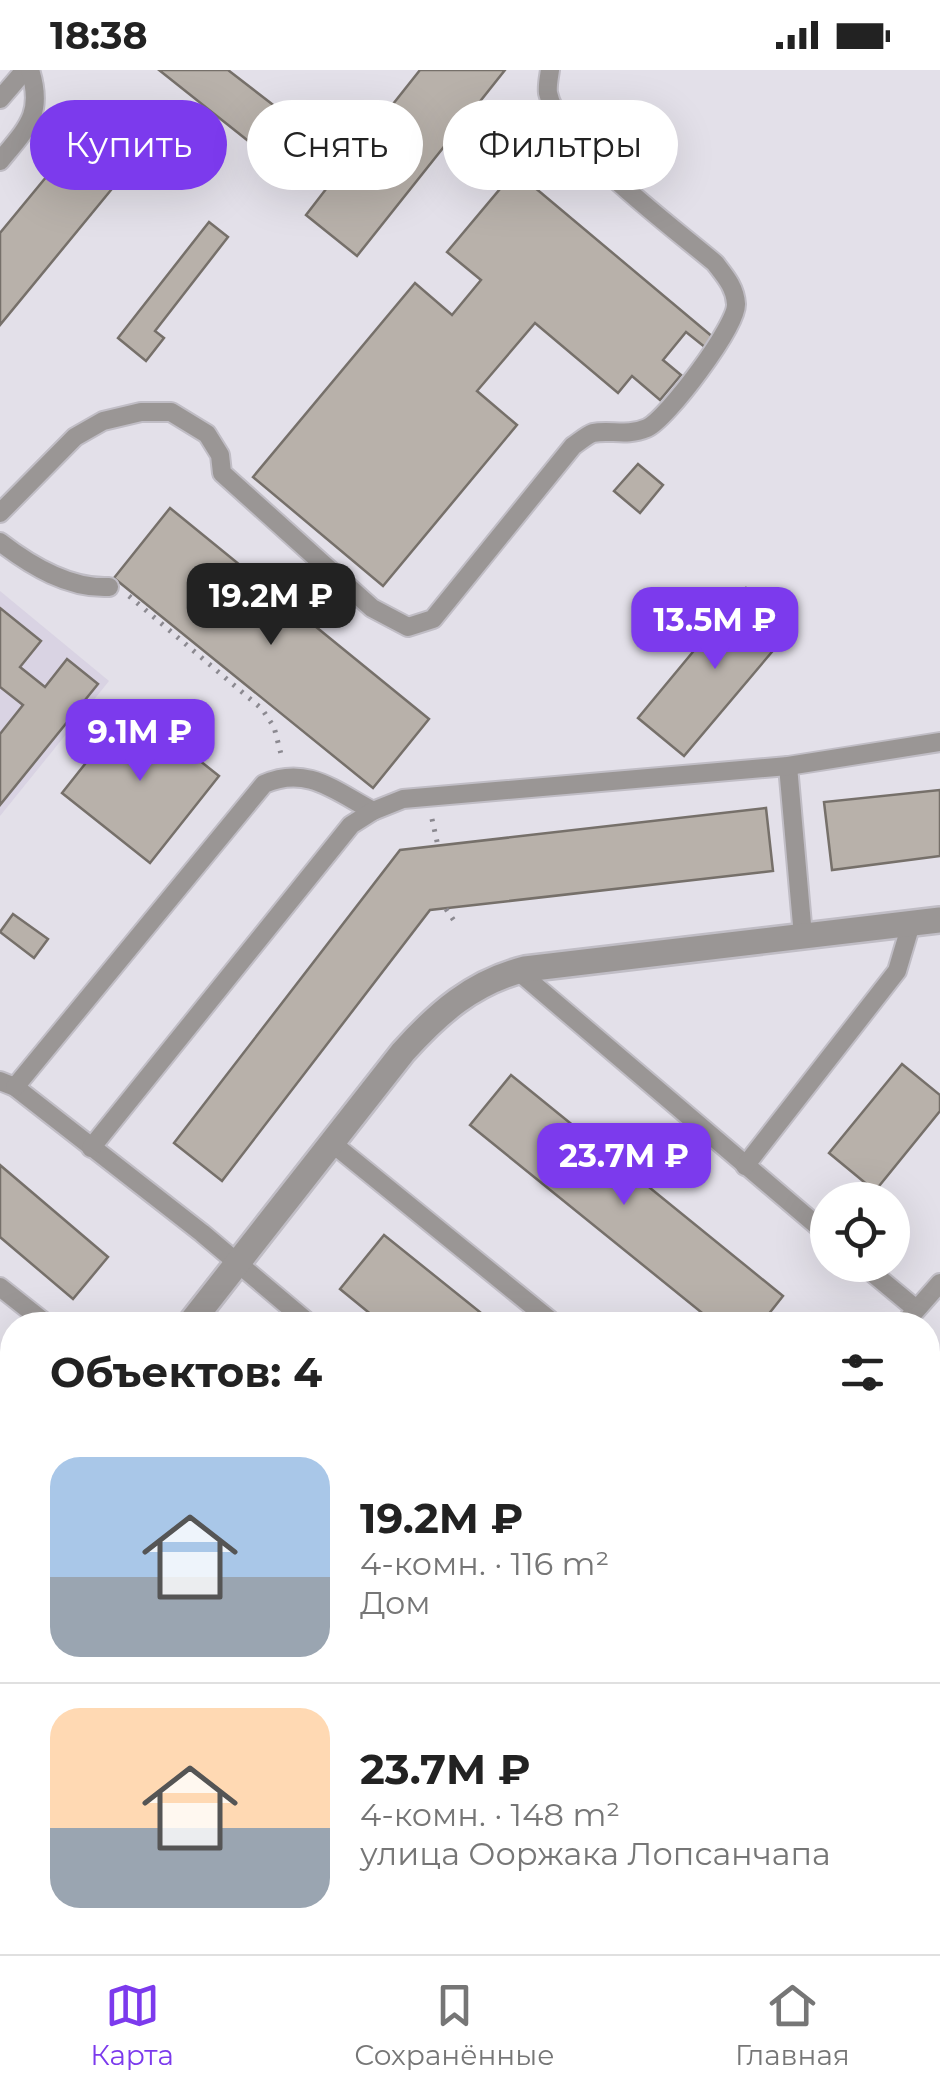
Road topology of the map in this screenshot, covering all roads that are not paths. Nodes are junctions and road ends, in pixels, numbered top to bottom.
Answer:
1 (27, 70) edge
2 (550, 70) edge
3 (0, 99) edge
4 (0, 161) edge
5 (0, 512) edge
6 (0, 542) edge
7 (109, 587) road end
8 (940, 742) edge
9 (788, 766) junction
10 (373, 811) junction
11 (940, 920) edge
12 (911, 924) junction
13 (802, 936) junction
14 (518, 971) junction
15 (8, 1084) edge
16 (332, 1143) junction
17 (91, 1148) junction
18 (745, 1166) junction
19 (810, 1220) edge
20 (238, 1263) junction
21 (883, 1282) edge
22 (940, 1283) edge
23 (0, 1287) edge
24 (916, 1310) joint
25 (32, 1312) edge
26 (199, 1312) edge
27 (296, 1312) edge
28 (540, 1312) edge

1 - 3 lane
1 - 4 lane
2 - 5 lane
6 - 7 lane
8 - 9 lane
9 - 10 lane
9 - 13 lane
10 - 15 lane
10 - 17 lane
11 - 12 street
12 - 13 street
12 - 18 lane
13 - 14 street
14 - 16 street
14 - 18 lane
15 - 17 lane
16 - 20 street
16 - 28 lane
17 - 20 lane
18 - 19 lane
20 - 26 street
20 - 27 lane
21 - 24 lane
22 - 24 lane
23 - 25 lane

